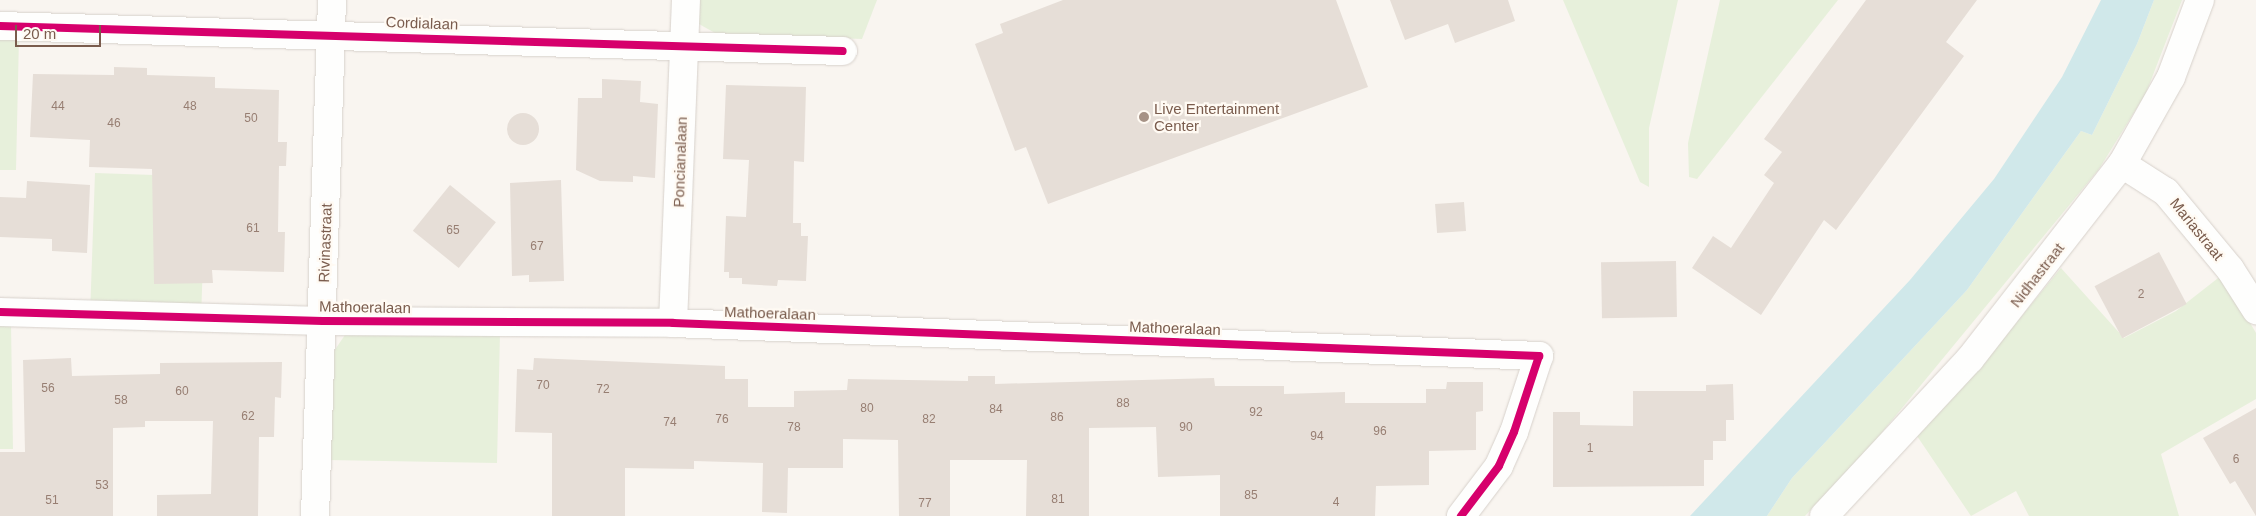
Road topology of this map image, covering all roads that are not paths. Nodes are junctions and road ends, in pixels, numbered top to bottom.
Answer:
1 (332, 0) edge
2 (686, 0) edge
3 (2200, 0) edge
4 (0, 26) edge
5 (331, 34) junction
6 (684, 45) junction
7 (843, 51) dead end
8 (2122, 164) junction
9 (2256, 310) edge
10 (0, 312) edge
11 (323, 321) junction
12 (673, 323) junction
13 (315, 516) edge
14 (1461, 516) edge
15 (1824, 516) edge

1 - 5 street, Rivinastraat
2 - 6 street, Poncianalaan
3 - 8 street, Nidhastraat
4 - 5 street, Cordialaan
5 - 6 street, Cordialaan
5 - 11 street, Rivinastraat
6 - 7 street, Cordialaan
6 - 12 street, Poncianalaan
8 - 9 street, Mariastraat
8 - 15 street, Nidhastraat
10 - 11 street, Mathoeralaan
11 - 12 street, Mathoeralaan
11 - 13 street, Rivinastraat
12 - 14 street, Mathoeralaan

